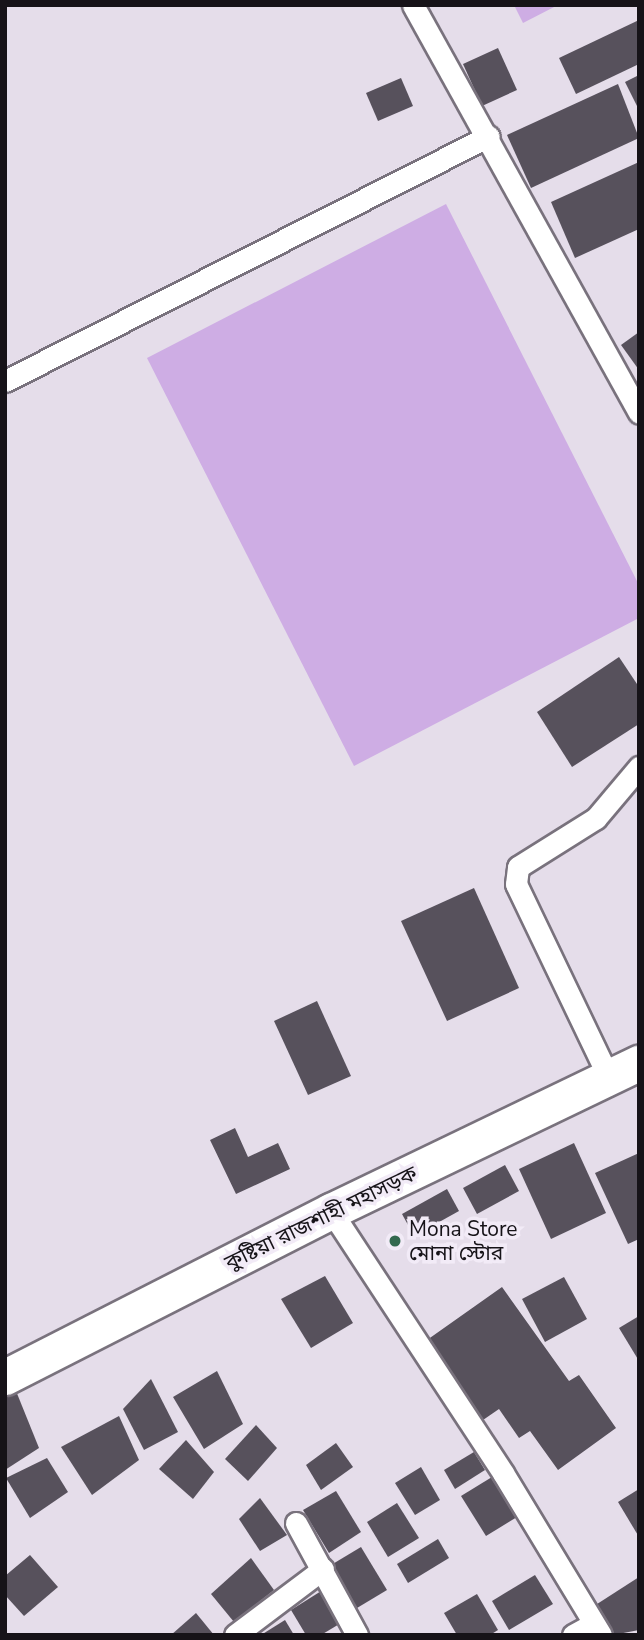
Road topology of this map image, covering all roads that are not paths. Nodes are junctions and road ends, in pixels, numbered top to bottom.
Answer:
1 (413, 5) edge
2 (489, 136) junction
3 (5, 381) edge
4 (639, 413) edge
5 (639, 766) edge
6 (624, 1070) edge
7 (331, 1211) junction
8 (6, 1377) edge
9 (296, 1523) dead end
10 (323, 1569) junction
11 (597, 1629) edge
12 (235, 1635) edge
13 (358, 1635) edge
14 (573, 1635) edge

1 - 2 street
2 - 3 street
2 - 4 street
5 - 6 street
6 - 7 highway, কুষ্টিয়া রাজশাহী মহাসড়ক
7 - 8 highway, কুষ্টিয়া রাজশাহী মহাসড়ক
7 - 11 street
9 - 10 street
10 - 12 street
10 - 13 street
11 - 14 street

